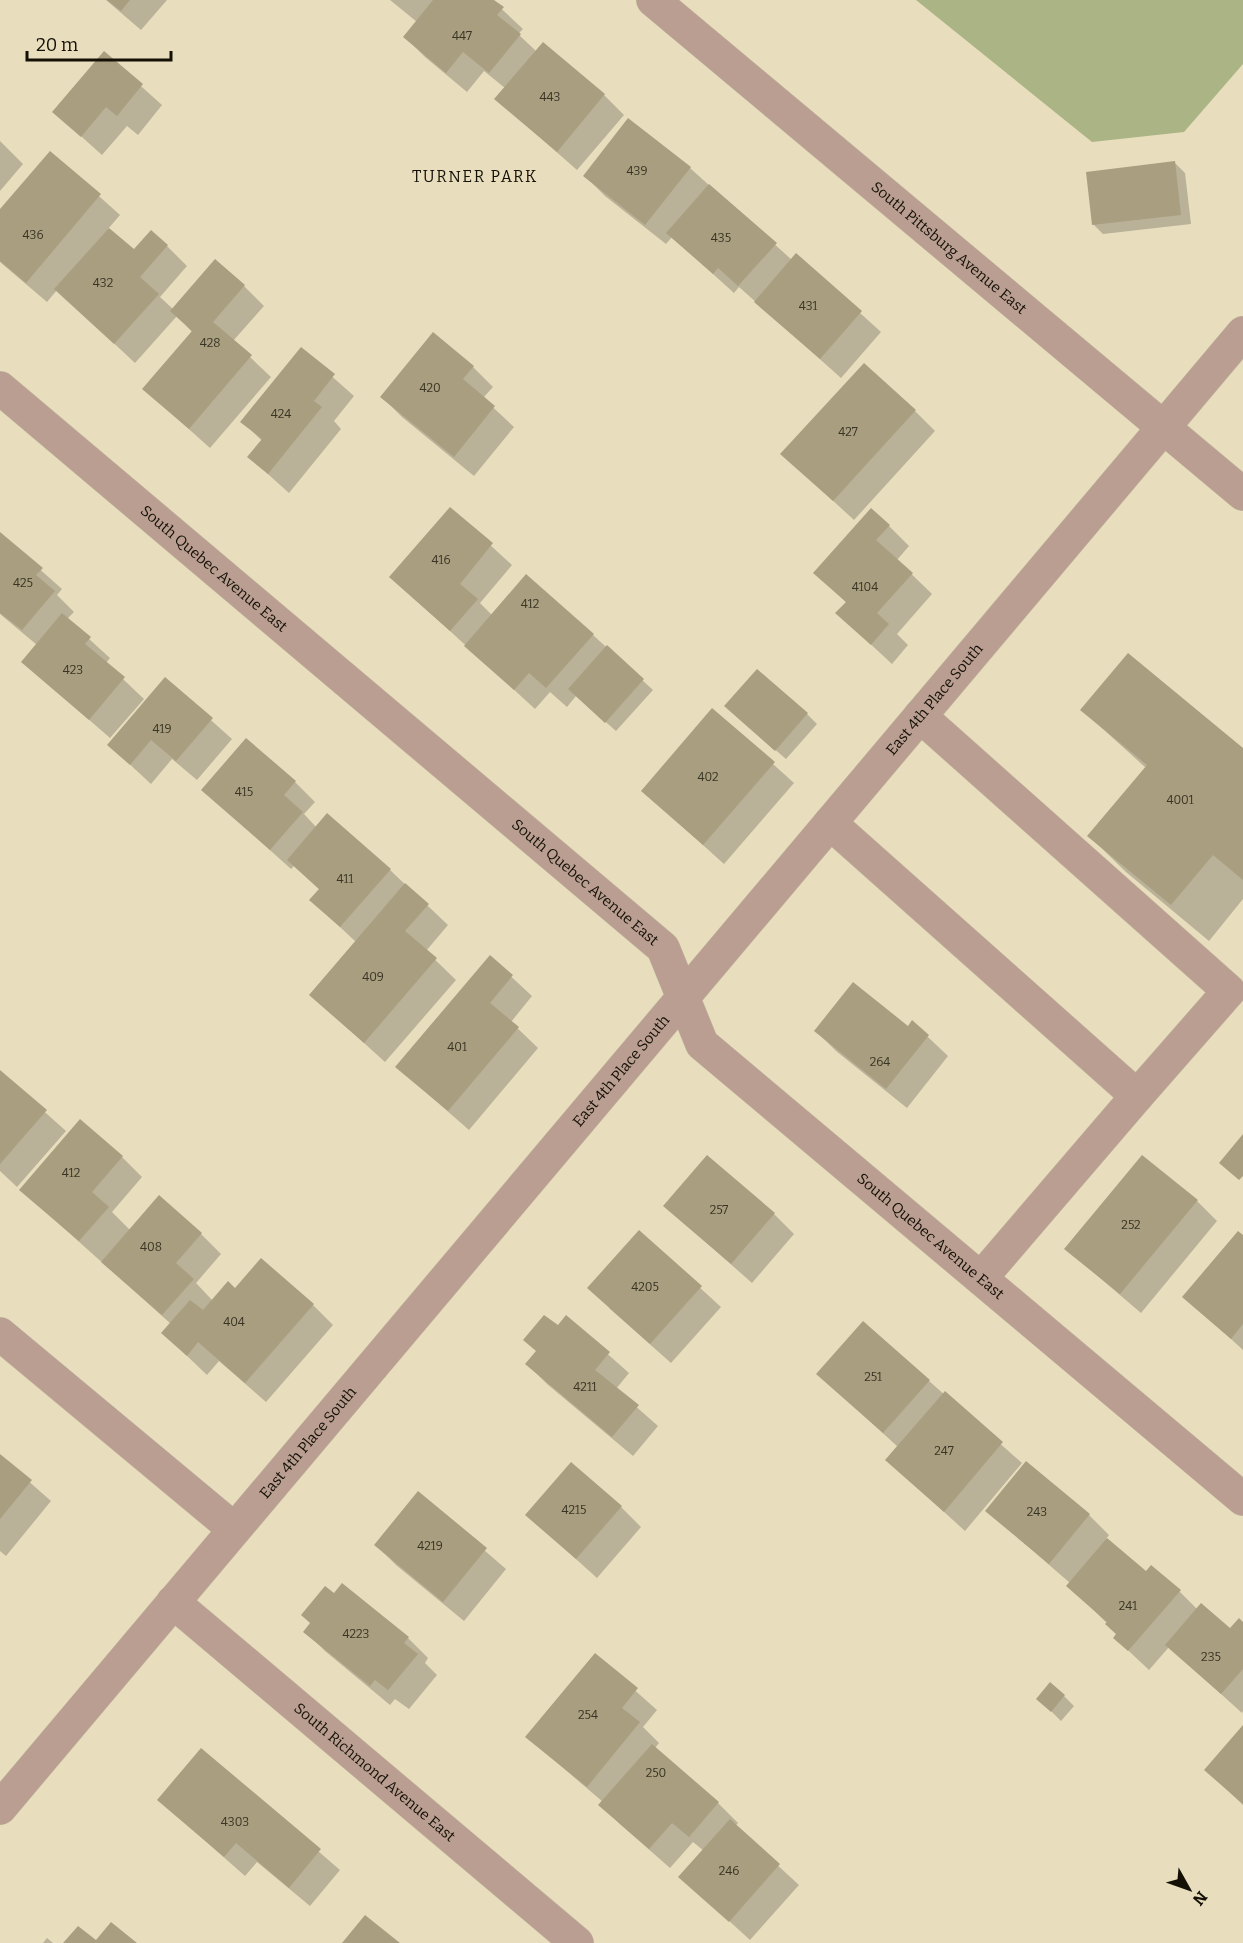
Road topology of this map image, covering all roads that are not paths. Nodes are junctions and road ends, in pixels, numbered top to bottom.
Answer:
1 (653, 0) edge
2 (1243, 333) edge
3 (0, 388) edge
4 (1163, 428) junction
5 (1243, 494) edge
6 (920, 716) junction
7 (830, 823) junction
8 (683, 997) junction
9 (1137, 1096) junction
10 (981, 1278) junction
11 (0, 1334) edge
12 (1243, 1499) edge
13 (234, 1529) junction
14 (173, 1602) junction
15 (0, 1808) edge
16 (577, 1943) edge

1 - 4 street, South Pittsburg Avenue East
2 - 4 street, East 4th Place South
3 - 8 street, South Quebec Avenue East
4 - 5 street, South Pittsburg Avenue East
4 - 6 street, East 4th Place South
6 - 7 street, East 4th Place South
6 - 9 street
7 - 8 street, East 4th Place South
7 - 9 street
8 - 10 street, South Quebec Avenue East
8 - 13 street, East 4th Place South
9 - 10 street
10 - 12 street, South Quebec Avenue East
11 - 13 street
13 - 14 street, East 4th Place South
14 - 15 street, East 4th Place South
14 - 16 street, South Richmond Avenue East

